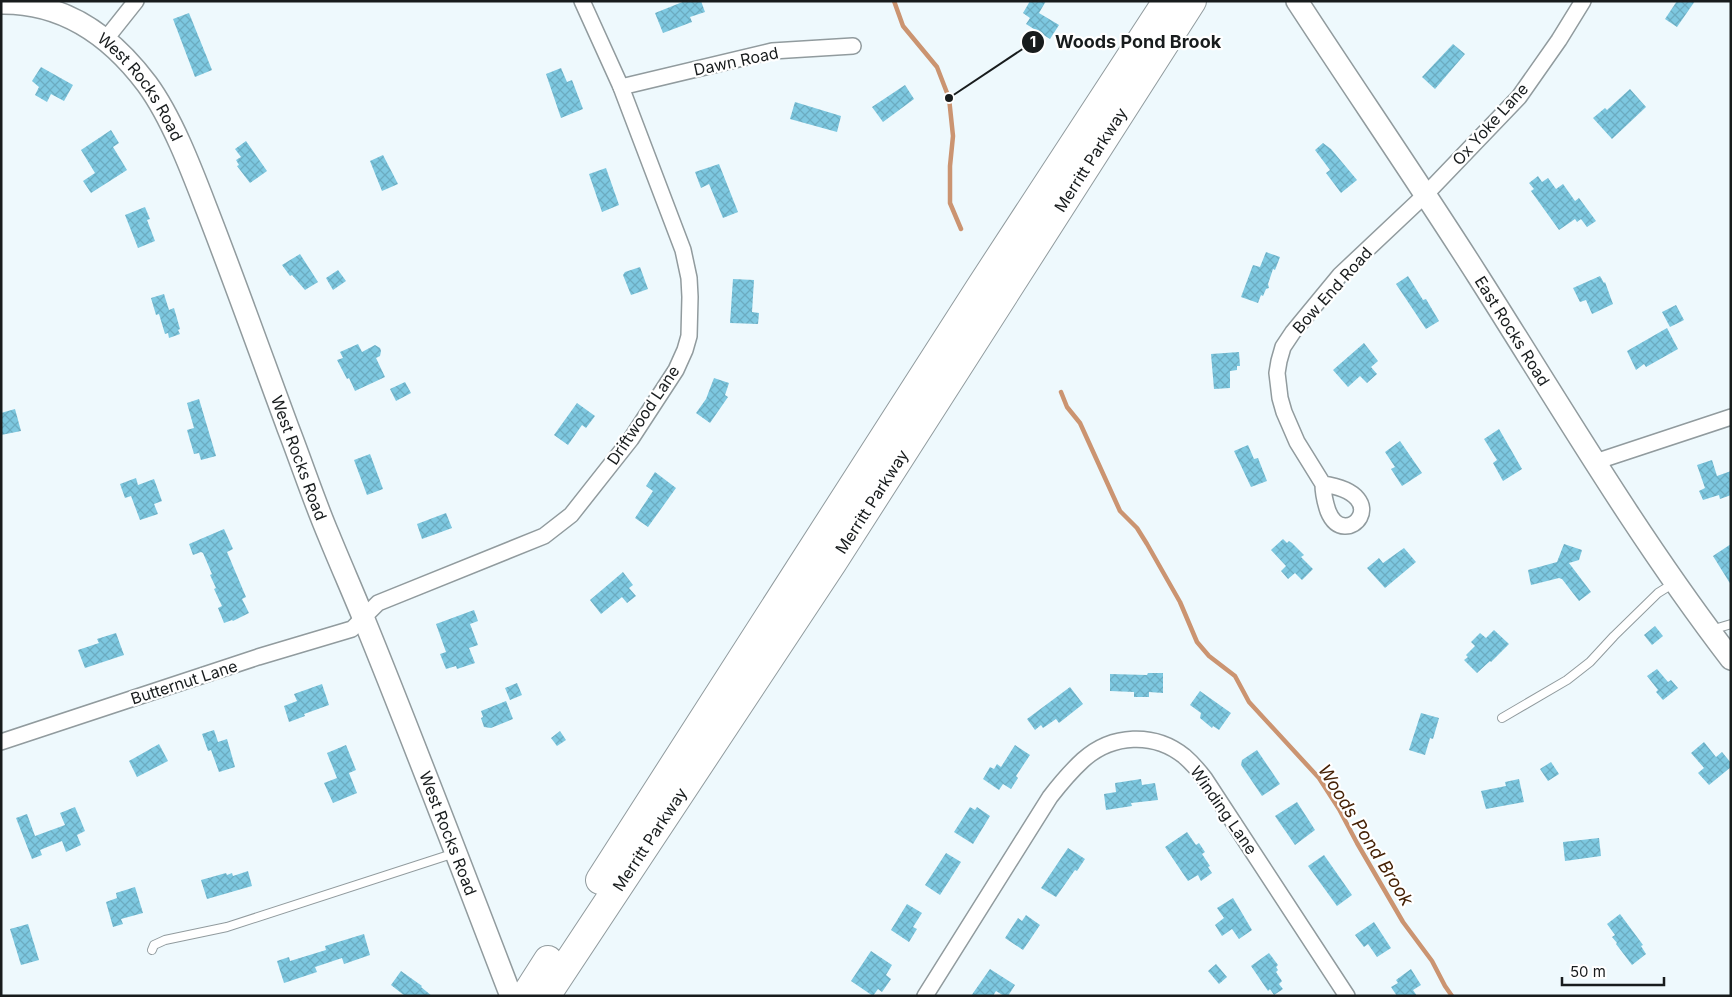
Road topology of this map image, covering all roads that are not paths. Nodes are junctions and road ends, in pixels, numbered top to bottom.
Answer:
1 (136, 1) edge
2 (582, 1) edge
3 (1168, 1) edge
4 (1192, 1) edge
5 (1297, 1) edge
6 (1583, 1) edge
7 (1, 3) edge
8 (105, 40) junction
9 (853, 46) dead end
10 (621, 87) junction
11 (1426, 194) junction
12 (1731, 417) edge
13 (1595, 462) junction
14 (1323, 484) dead end
15 (1674, 583) junction
16 (363, 616) junction
17 (1731, 624) edge
18 (1709, 630) junction
19 (1731, 659) edge
20 (1502, 718) dead end
21 (1, 742) edge
22 (455, 853) junction
23 (152, 950) dead end
24 (511, 996) edge
25 (525, 996) edge
26 (546, 996) edge
27 (925, 996) edge
28 (1347, 996) edge

1 - 8 street
2 - 10 street, Driftwood Lane
3 - 25 highway, Merritt Parkway
4 - 26 highway, Merritt Parkway
5 - 11 main road, East Rocks Road
6 - 11 street, Ox Yoke Lane
7 - 8 main road, West Rocks Road
8 - 16 main road, West Rocks Road
9 - 10 street, Dawn Road
10 - 16 street, Driftwood Lane
11 - 13 main road, East Rocks Road
11 - 14 street, Bow End Road
12 - 13 street
13 - 15 main road, East Rocks Road
15 - 18 main road, East Rocks Road
15 - 20 lane
16 - 21 street, Butternut Lane
16 - 22 main road, West Rocks Road
17 - 18 lane
18 - 19 main road, East Rocks Road
22 - 23 lane
22 - 24 main road, West Rocks Road
27 - 28 street, Winding Lane

